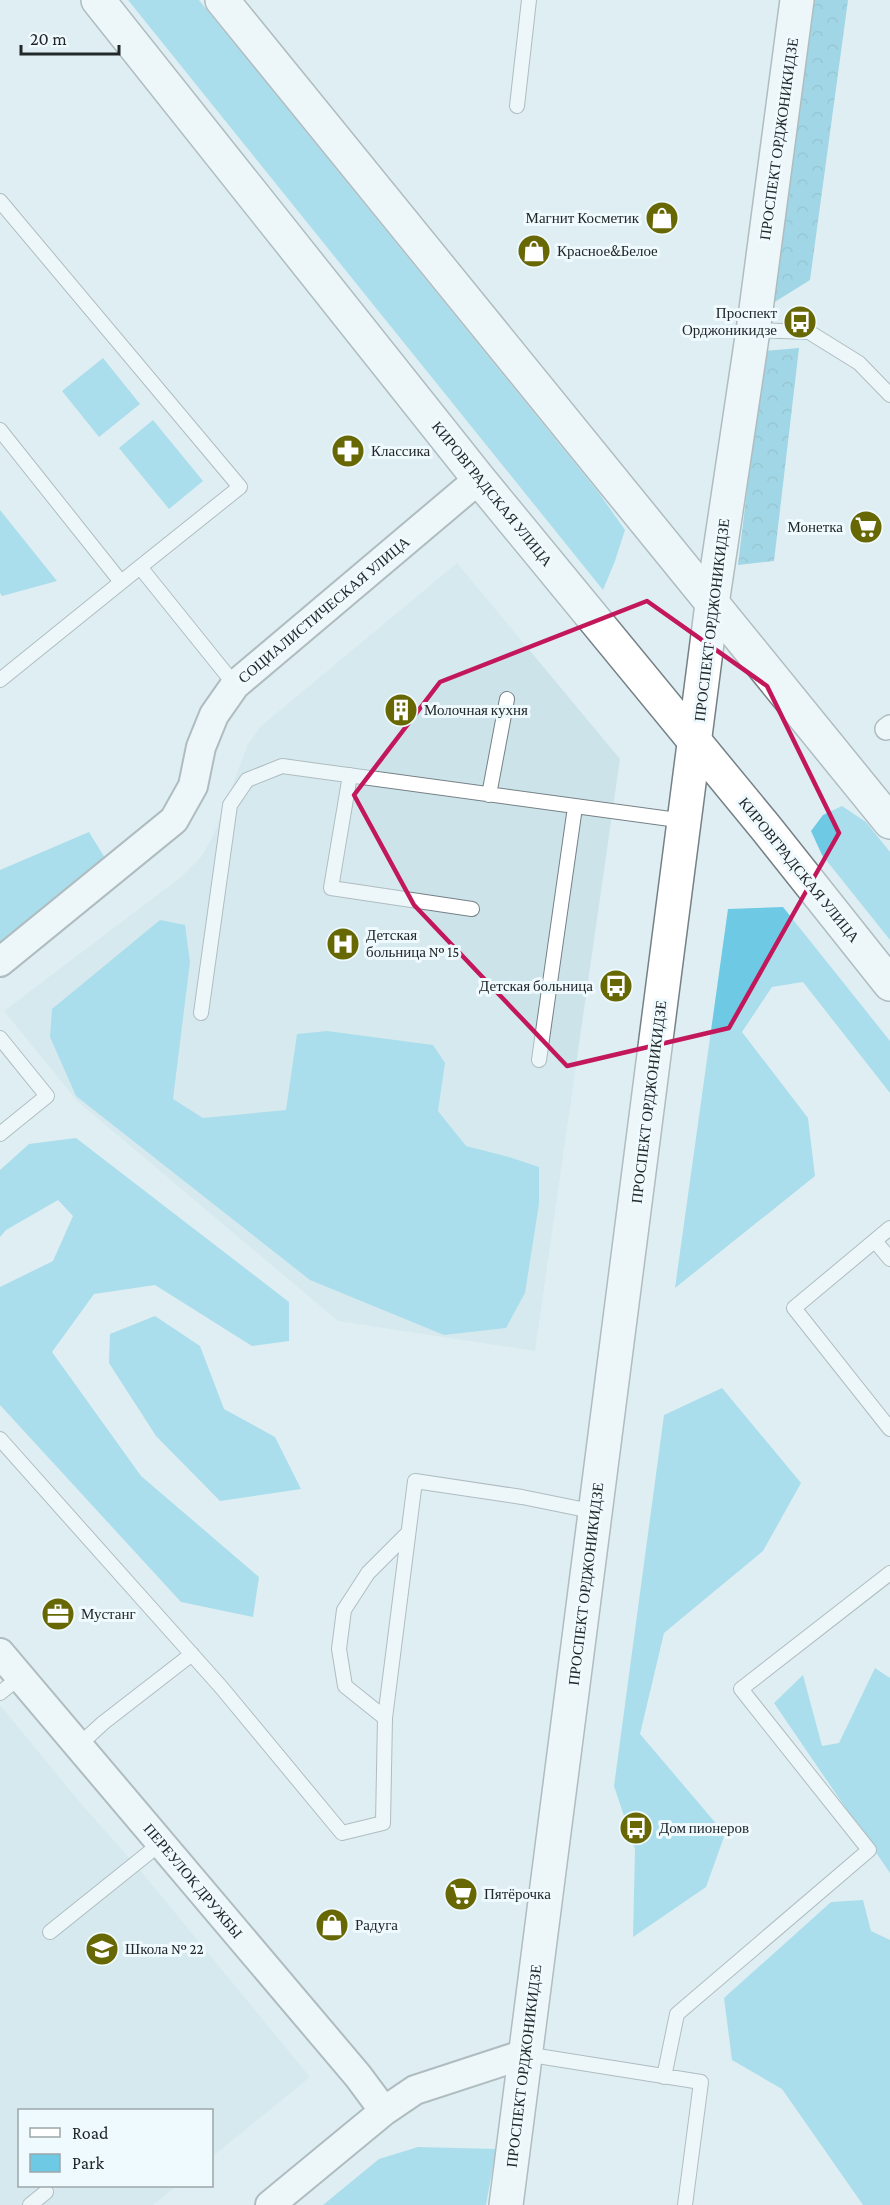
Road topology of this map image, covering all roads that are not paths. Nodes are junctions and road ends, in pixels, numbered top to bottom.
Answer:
1 (98, 0) edge
2 (529, 0) edge
3 (797, 0) edge
4 (224, 1) edge
5 (517, 106) dead end
6 (0, 201) edge
7 (753, 330) junction
8 (890, 395) edge
9 (0, 430) edge
10 (479, 479) junction
11 (140, 567) junction
12 (121, 582) junction
13 (712, 604) junction
14 (0, 680) edge
15 (235, 685) junction
16 (507, 699) dead end
17 (696, 743) junction
18 (350, 775) junction
19 (489, 795) junction
20 (575, 807) junction
21 (685, 821) junction
22 (890, 822) edge
23 (472, 909) dead end
24 (0, 962) edge
25 (890, 984) edge
26 (201, 1013) dead end
27 (0, 1038) edge
28 (539, 1060) dead end
29 (0, 1134) edge
30 (890, 1228) edge
31 (875, 1241) junction
32 (890, 1259) edge
33 (890, 1429) edge
34 (0, 1439) edge
35 (596, 1512) junction
36 (408, 1533) junction
37 (890, 1573) edge
38 (0, 1653) edge
39 (192, 1654) junction
40 (10, 1685) edge
41 (385, 1718) junction
42 (78, 1746) junction
43 (161, 1843) junction
44 (50, 1932) dead end
45 (525, 2054) junction
46 (664, 2077) junction
47 (384, 2110) junction
48 (46, 2192) dead end
49 (30, 2205) edge
50 (270, 2205) edge
51 (506, 2205) edge
52 (685, 2205) edge

1 - 10 main road, КИРОВГРАДСКАЯ УЛИЦА
2 - 5 lane
3 - 7 main road, ПРОСПЕКТ ОРДЖОНИКИДЗЕ
4 - 13 main road
6 - 11 lane
7 - 8 lane
7 - 13 main road, ПРОСПЕКТ ОРДЖОНИКИДЗЕ
9 - 12 lane
10 - 15 street, СОЦИАЛИСТИЧЕСКАЯ УЛИЦА
10 - 17 main road, КИРОВГРАДСКАЯ УЛИЦА
11 - 12 lane
11 - 15 lane
12 - 14 lane
13 - 17 main road, ПРОСПЕКТ ОРДЖОНИКИДЗЕ
13 - 22 main road
15 - 24 street, СОЦИАЛИСТИЧЕСКАЯ УЛИЦА
16 - 19 lane
17 - 21 main road, ПРОСПЕКТ ОРДЖОНИКИДЗЕ
17 - 25 main road, КИРОВГРАДСКАЯ УЛИЦА
18 - 19 lane
18 - 23 lane
18 - 26 lane
19 - 20 lane
20 - 21 lane
20 - 28 lane
21 - 35 main road, ПРОСПЕКТ ОРДЖОНИКИДЗЕ
27 - 29 lane
30 - 31 lane
31 - 32 lane
31 - 33 lane
34 - 39 lane
35 - 36 lane
35 - 45 main road, ПРОСПЕКТ ОРДЖОНИКИДЗЕ
36 - 41 lane
36 - 41 lane
37 - 46 lane
38 - 40 street, ПЕРЕУЛОК ДРУЖБЫ
39 - 41 lane
39 - 42 lane
40 - 42 street, ПЕРЕУЛОК ДРУЖБЫ
42 - 43 street, ПЕРЕУЛОК ДРУЖБЫ
43 - 44 lane
43 - 47 street, ПЕРЕУЛОК ДРУЖБЫ
45 - 46 lane
45 - 47 street
45 - 51 main road, ПРОСПЕКТ ОРДЖОНИКИДЗЕ
46 - 52 lane
47 - 50 street
48 - 49 lane

